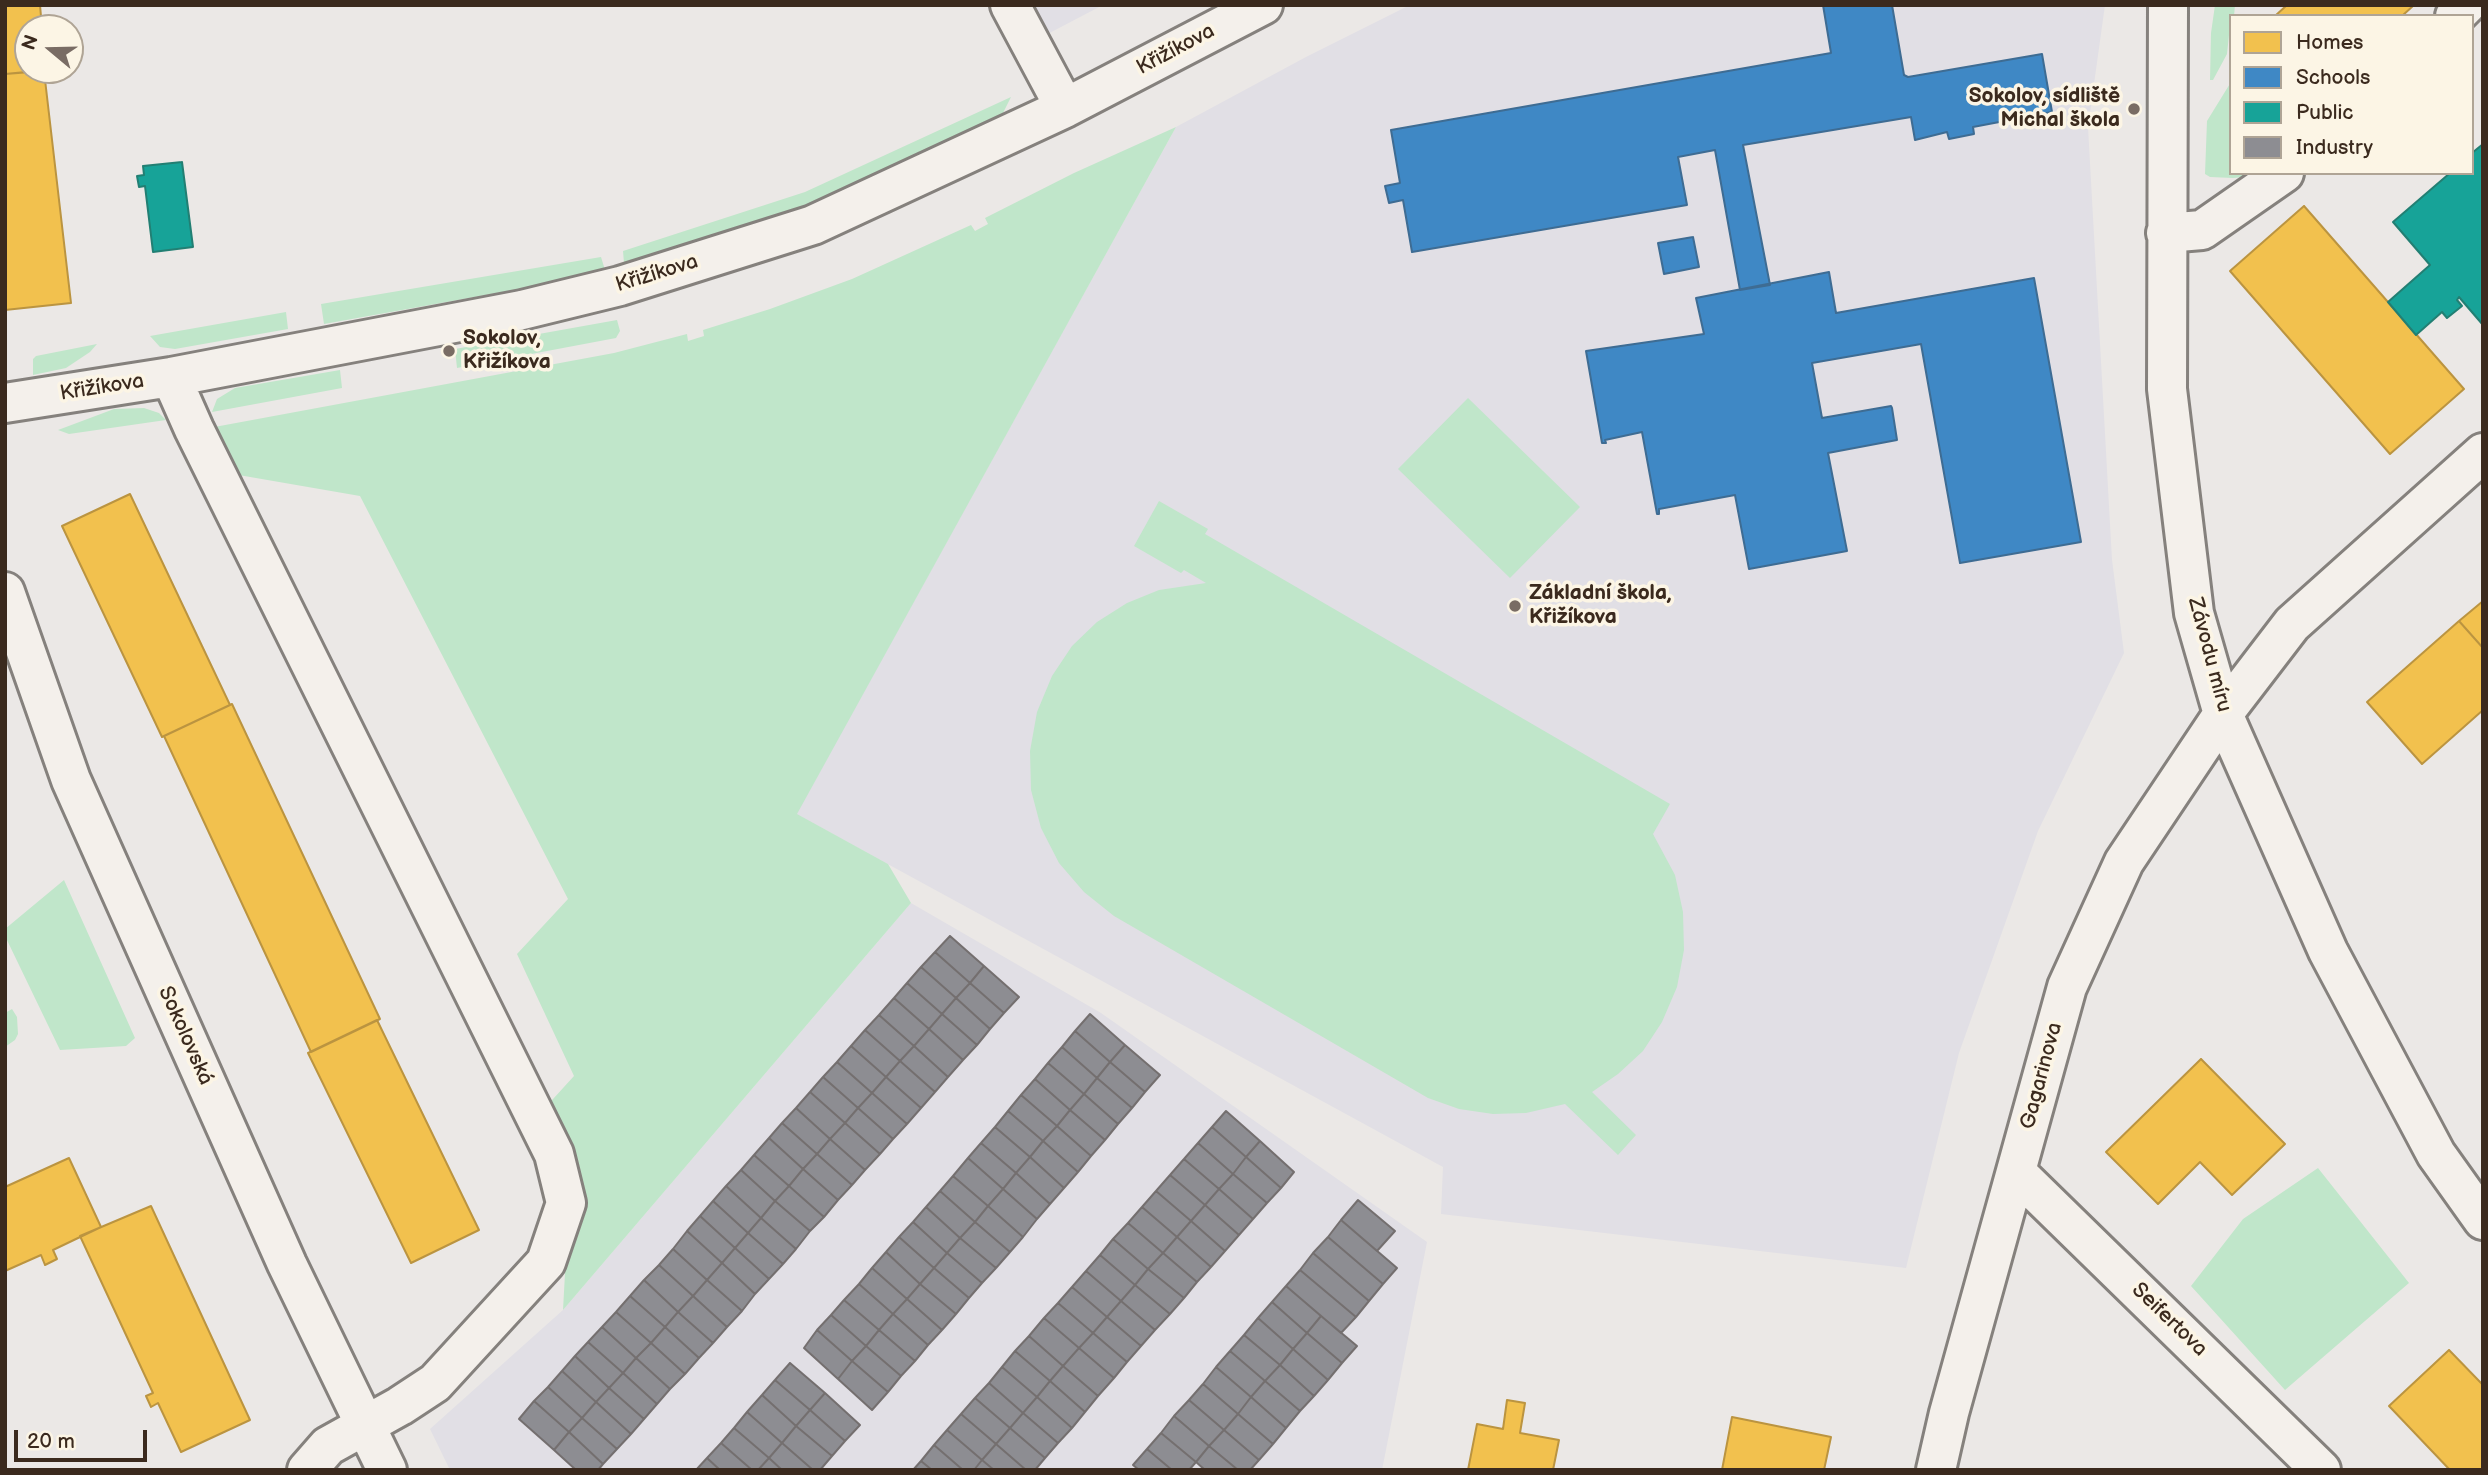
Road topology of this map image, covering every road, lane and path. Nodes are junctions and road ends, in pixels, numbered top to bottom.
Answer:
1 (1010, 5) edge
2 (1263, 5) edge
3 (2170, 13) edge
4 (1065, 108) junction
5 (2281, 175) edge
6 (2166, 233) junction
7 (171, 377) junction
8 (5, 403) edge
9 (2483, 453) edge
10 (5, 592) edge
11 (2223, 714) junction
12 (2016, 1172) junction
13 (2483, 1220) edge
14 (365, 1423) junction
15 (307, 1470) edge
16 (387, 1470) edge
17 (1936, 1470) edge
18 (2320, 1470) edge

1 - 4 street
2 - 4 street, Křižíkova
3 - 6 street, Závodu míru
4 - 7 street, Křižíkova
5 - 6 street
6 - 11 street, Závodu míru
7 - 8 street, Křižíkova
7 - 14 street
9 - 11 street, Gagarinova
10 - 14 street, Sokolovská
11 - 12 street, Gagarinova
11 - 13 street, Závodu míru
12 - 17 street, Gagarinova
12 - 18 street, Seifertova
14 - 15 street
14 - 16 street, Sokolovská

